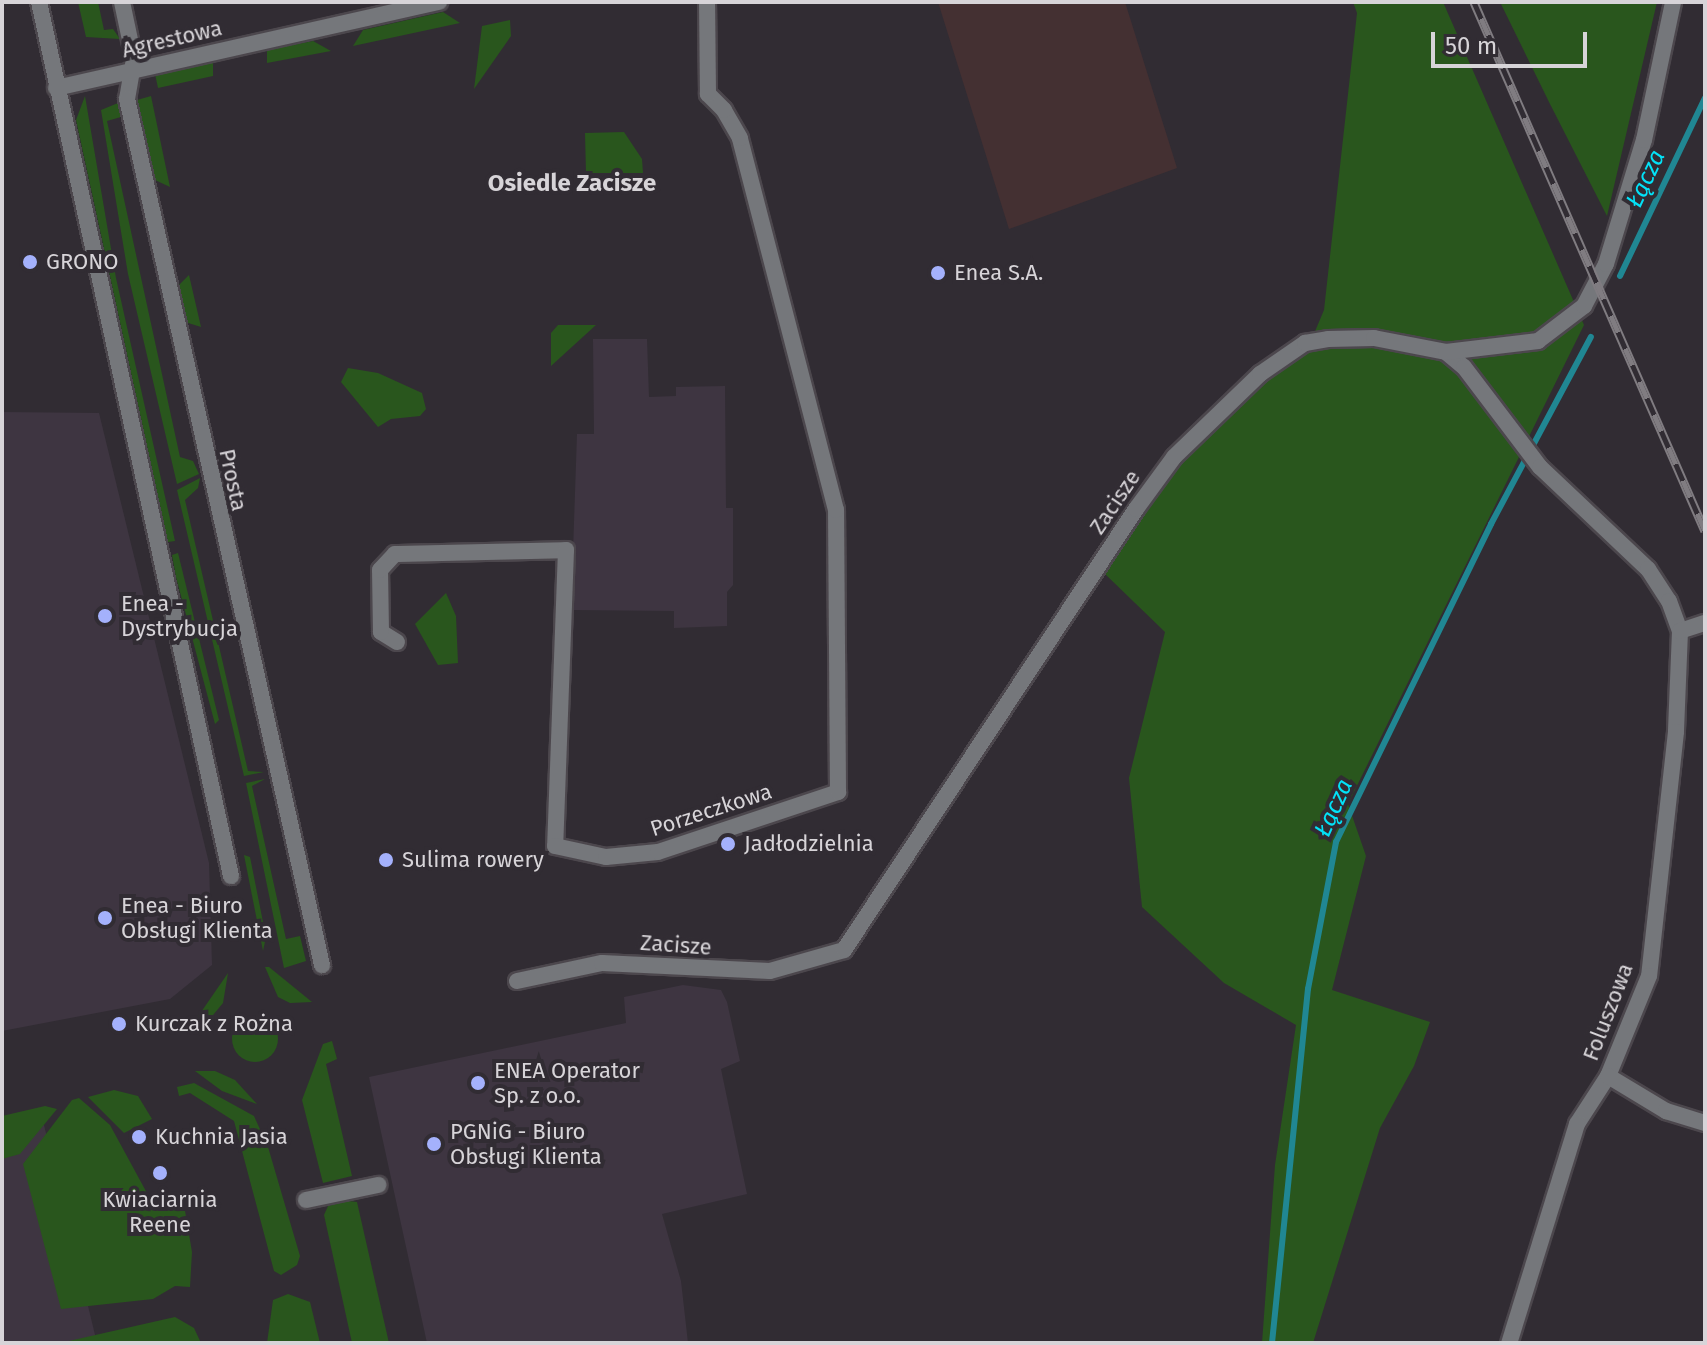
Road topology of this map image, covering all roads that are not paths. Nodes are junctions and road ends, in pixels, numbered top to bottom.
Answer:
1 (39, 2) edge
2 (122, 2) edge
3 (439, 2) edge
4 (707, 2) edge
5 (1673, 2) edge
6 (129, 71) junction
7 (56, 88) junction
8 (1446, 352) junction
9 (1705, 623) edge
10 (1680, 631) junction
11 (397, 642) dead end
12 (231, 876) dead end
13 (322, 965) dead end
14 (517, 981) dead end
15 (1608, 1076) junction
16 (1705, 1123) edge
17 (378, 1185) dead end
18 (306, 1200) dead end
19 (1509, 1343) edge

1 - 7 street
2 - 6 street, Prosta
3 - 6 street, Agrestowa
4 - 11 street, Porzeczkowa
5 - 8 street, Zacisze
6 - 7 street, Agrestowa
6 - 13 street, Prosta
7 - 12 street
8 - 10 street, Foluszowa
8 - 14 street, Zacisze
9 - 10 street
10 - 15 street, Foluszowa
15 - 16 street
15 - 19 street, Foluszowa
17 - 18 street

